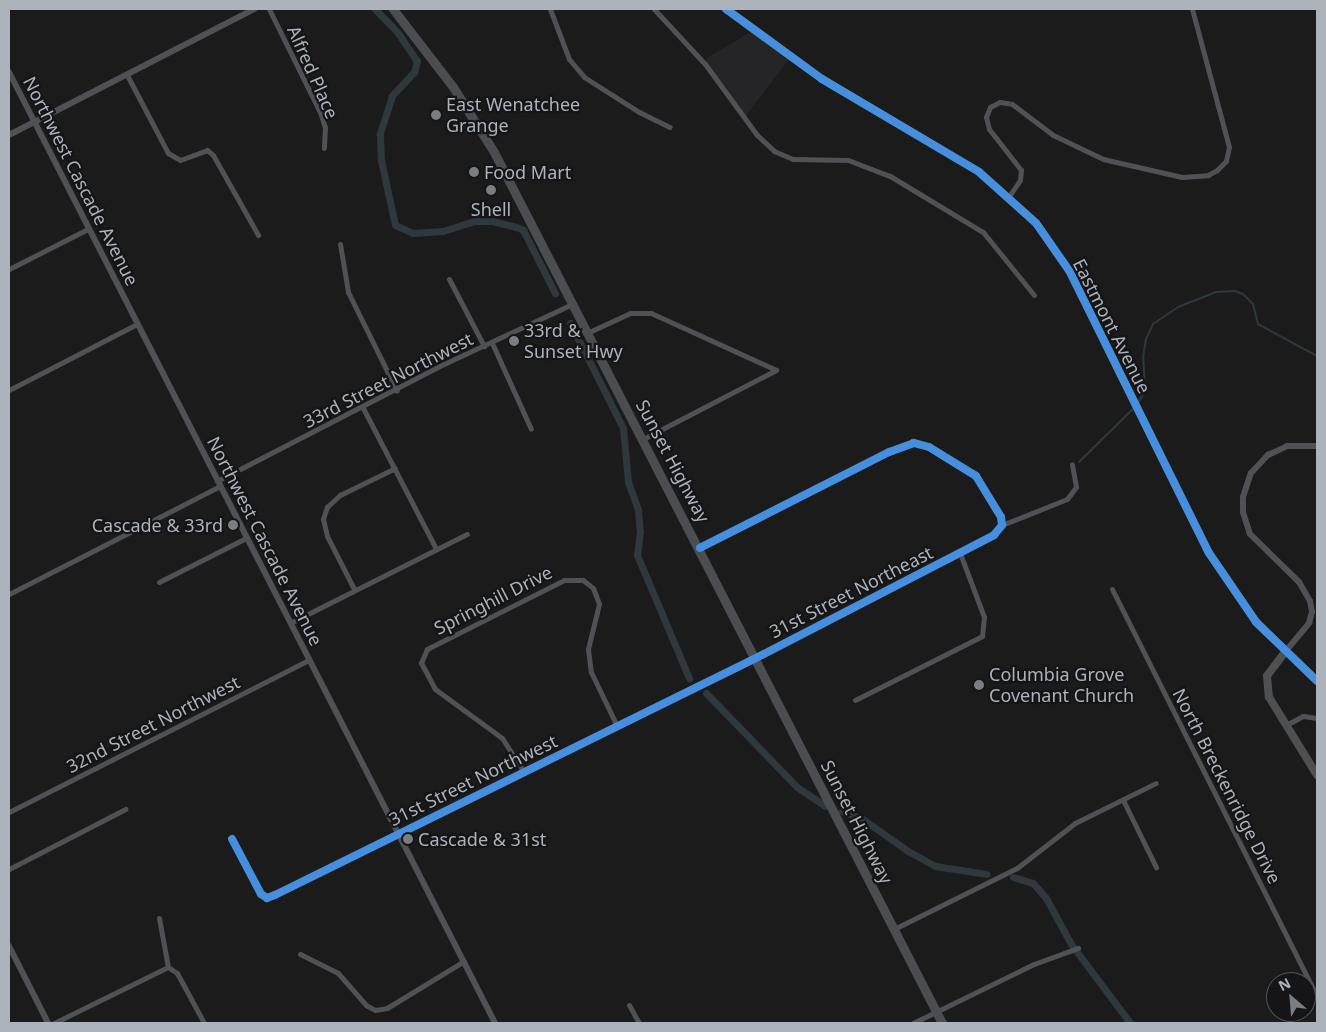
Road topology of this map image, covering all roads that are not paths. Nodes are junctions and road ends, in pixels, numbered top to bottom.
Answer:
1 (254, 9) edge
2 (269, 9) edge
3 (393, 9) edge
4 (550, 9) edge
5 (654, 9) edge
6 (726, 9) edge
7 (1192, 9) edge
8 (9, 72) edge
9 (127, 75) junction
10 (35, 123) junction
11 (670, 127) dead end
12 (9, 135) edge
13 (324, 148) dead end
14 (1009, 196) junction
15 (88, 229) junction
16 (258, 235) dead end
17 (340, 244) dead end
18 (9, 269) edge
19 (449, 279) dead end
20 (1034, 295) dead end
21 (572, 304) junction
22 (137, 324) junction
23 (587, 333) junction
24 (492, 342) junction
25 (484, 346) junction
26 (9, 390) edge
27 (397, 391) junction
28 (363, 408) junction
29 (530, 429) dead end
30 (642, 439) junction
31 (1317, 446) edge
32 (1072, 464) dead end
33 (395, 468) junction
34 (218, 483) junction
35 (1002, 525) junction
36 (467, 534) dead end
37 (246, 538) junction
38 (700, 548) junction
39 (436, 549) junction
40 (960, 553) junction
41 (159, 582) dead end
42 (354, 589) junction
43 (1112, 589) dead end
44 (9, 594) edge
45 (290, 623) junction
46 (1285, 652) junction
47 (756, 658) junction
48 (309, 660) junction
49 (1317, 681) edge
50 (855, 700) dead end
51 (1317, 718) edge
52 (1286, 725) junction
53 (617, 726) junction
54 (524, 772) junction
55 (1317, 775) edge
56 (1156, 783) dead end
57 (1122, 800) junction
58 (125, 810) dead end
59 (9, 812) edge
60 (398, 834) junction
61 (232, 839) dead end
62 (1156, 867) dead end
63 (9, 869) edge
64 (159, 918) dead end
65 (894, 929) junction
66 (9, 946) edge
67 (1078, 948) dead end
68 (300, 954) dead end
69 (464, 961) junction
70 (168, 967) junction
71 (1317, 996) edge
72 (629, 1005) dead end
73 (936, 1012) junction
74 (48, 1023) edge
75 (54, 1023) edge
76 (204, 1023) edge
77 (495, 1023) edge
78 (638, 1023) edge
79 (913, 1023) edge
80 (942, 1023) edge

1 - 9 street
2 - 13 street, Alfred Place
3 - 21 highway, Sunset Highway
4 - 11 street
5 - 20 street
6 - 14 main road, Eastmont Avenue
7 - 14 street
8 - 10 street, Northwest Cascade Avenue
9 - 10 street
9 - 16 street
10 - 12 street
10 - 15 street, Northwest Cascade Avenue
14 - 46 main road, Eastmont Avenue
15 - 18 street
15 - 22 street, Northwest Cascade Avenue
17 - 27 street
19 - 25 street
21 - 23 highway, Sunset Highway
21 - 24 street, 33rd Street Northwest
22 - 26 street
22 - 34 street, Northwest Cascade Avenue
23 - 30 highway, Sunset Highway
23 - 30 street
24 - 25 street, 33rd Street Northwest
24 - 29 street
25 - 27 street, 33rd Street Northwest
27 - 28 street, 33rd Street Northwest
28 - 33 street
28 - 34 street, 33rd Street Northwest
30 - 38 highway, Sunset Highway
31 - 46 street
32 - 35 street, 31st Street Northeast
33 - 39 street
33 - 42 street
34 - 37 street, Northwest Cascade Avenue
34 - 44 street, 33rd Street Northwest
35 - 38 street
35 - 40 street, 31st Street Northeast
36 - 39 street
37 - 41 street
37 - 45 street, Northwest Cascade Avenue
38 - 47 highway, Sunset Highway
39 - 42 street
40 - 47 street, 31st Street Northeast
40 - 50 street
42 - 45 street
43 - 71 street, North Breckenridge Drive
45 - 48 street, Northwest Cascade Avenue
46 - 49 main road, Eastmont Avenue
46 - 52 main road
47 - 53 street, 31st Street Northwest
47 - 65 highway, Sunset Highway
48 - 59 street, 32nd Street Northwest
48 - 60 street, Northwest Cascade Avenue
51 - 52 street
52 - 55 main road
53 - 54 street, 31st Street Northwest
53 - 54 street, Springhill Drive
54 - 60 street, 31st Street Northwest
56 - 57 street
57 - 62 street
57 - 65 street
58 - 63 street
60 - 61 street, 31st Street Northwest
60 - 69 street, Northwest Cascade Avenue
64 - 70 street
65 - 73 highway, Sunset Highway
66 - 74 street
67 - 73 street
68 - 69 street
69 - 77 street, Northwest Cascade Avenue
70 - 75 street
70 - 76 street
72 - 78 street
73 - 79 street
73 - 80 highway, Sunset Highway

